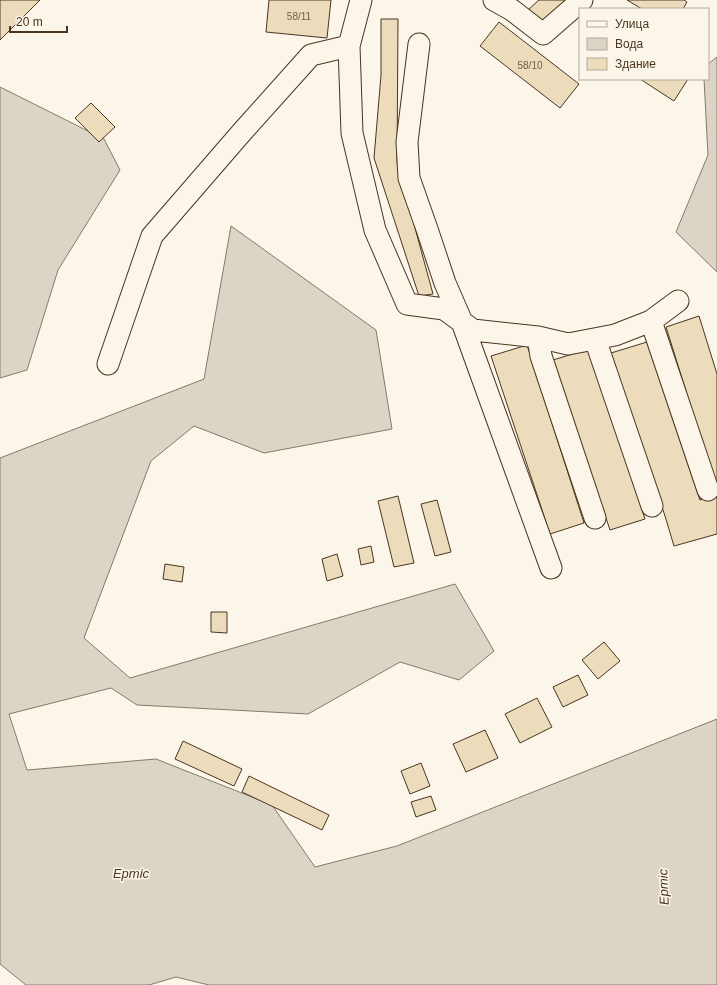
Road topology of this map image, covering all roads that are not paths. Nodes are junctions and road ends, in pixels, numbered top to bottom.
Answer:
1 (361, 0) edge
2 (582, 0) edge
3 (510, 3) edge
4 (419, 44) dead end
5 (349, 46) junction
6 (678, 301) dead end
7 (651, 321) junction
8 (462, 322) junction
9 (538, 337) junction
10 (595, 339) junction
11 (108, 364) dead end
12 (708, 490) dead end
13 (652, 506) dead end
14 (595, 518) dead end
15 (551, 568) dead end

1 - 5 lane
2 - 3 lane
4 - 8 lane
5 - 8 lane
5 - 11 lane
6 - 7 lane
7 - 10 lane
7 - 12 lane
8 - 9 lane
8 - 15 lane
9 - 10 lane
9 - 14 lane
10 - 13 lane

